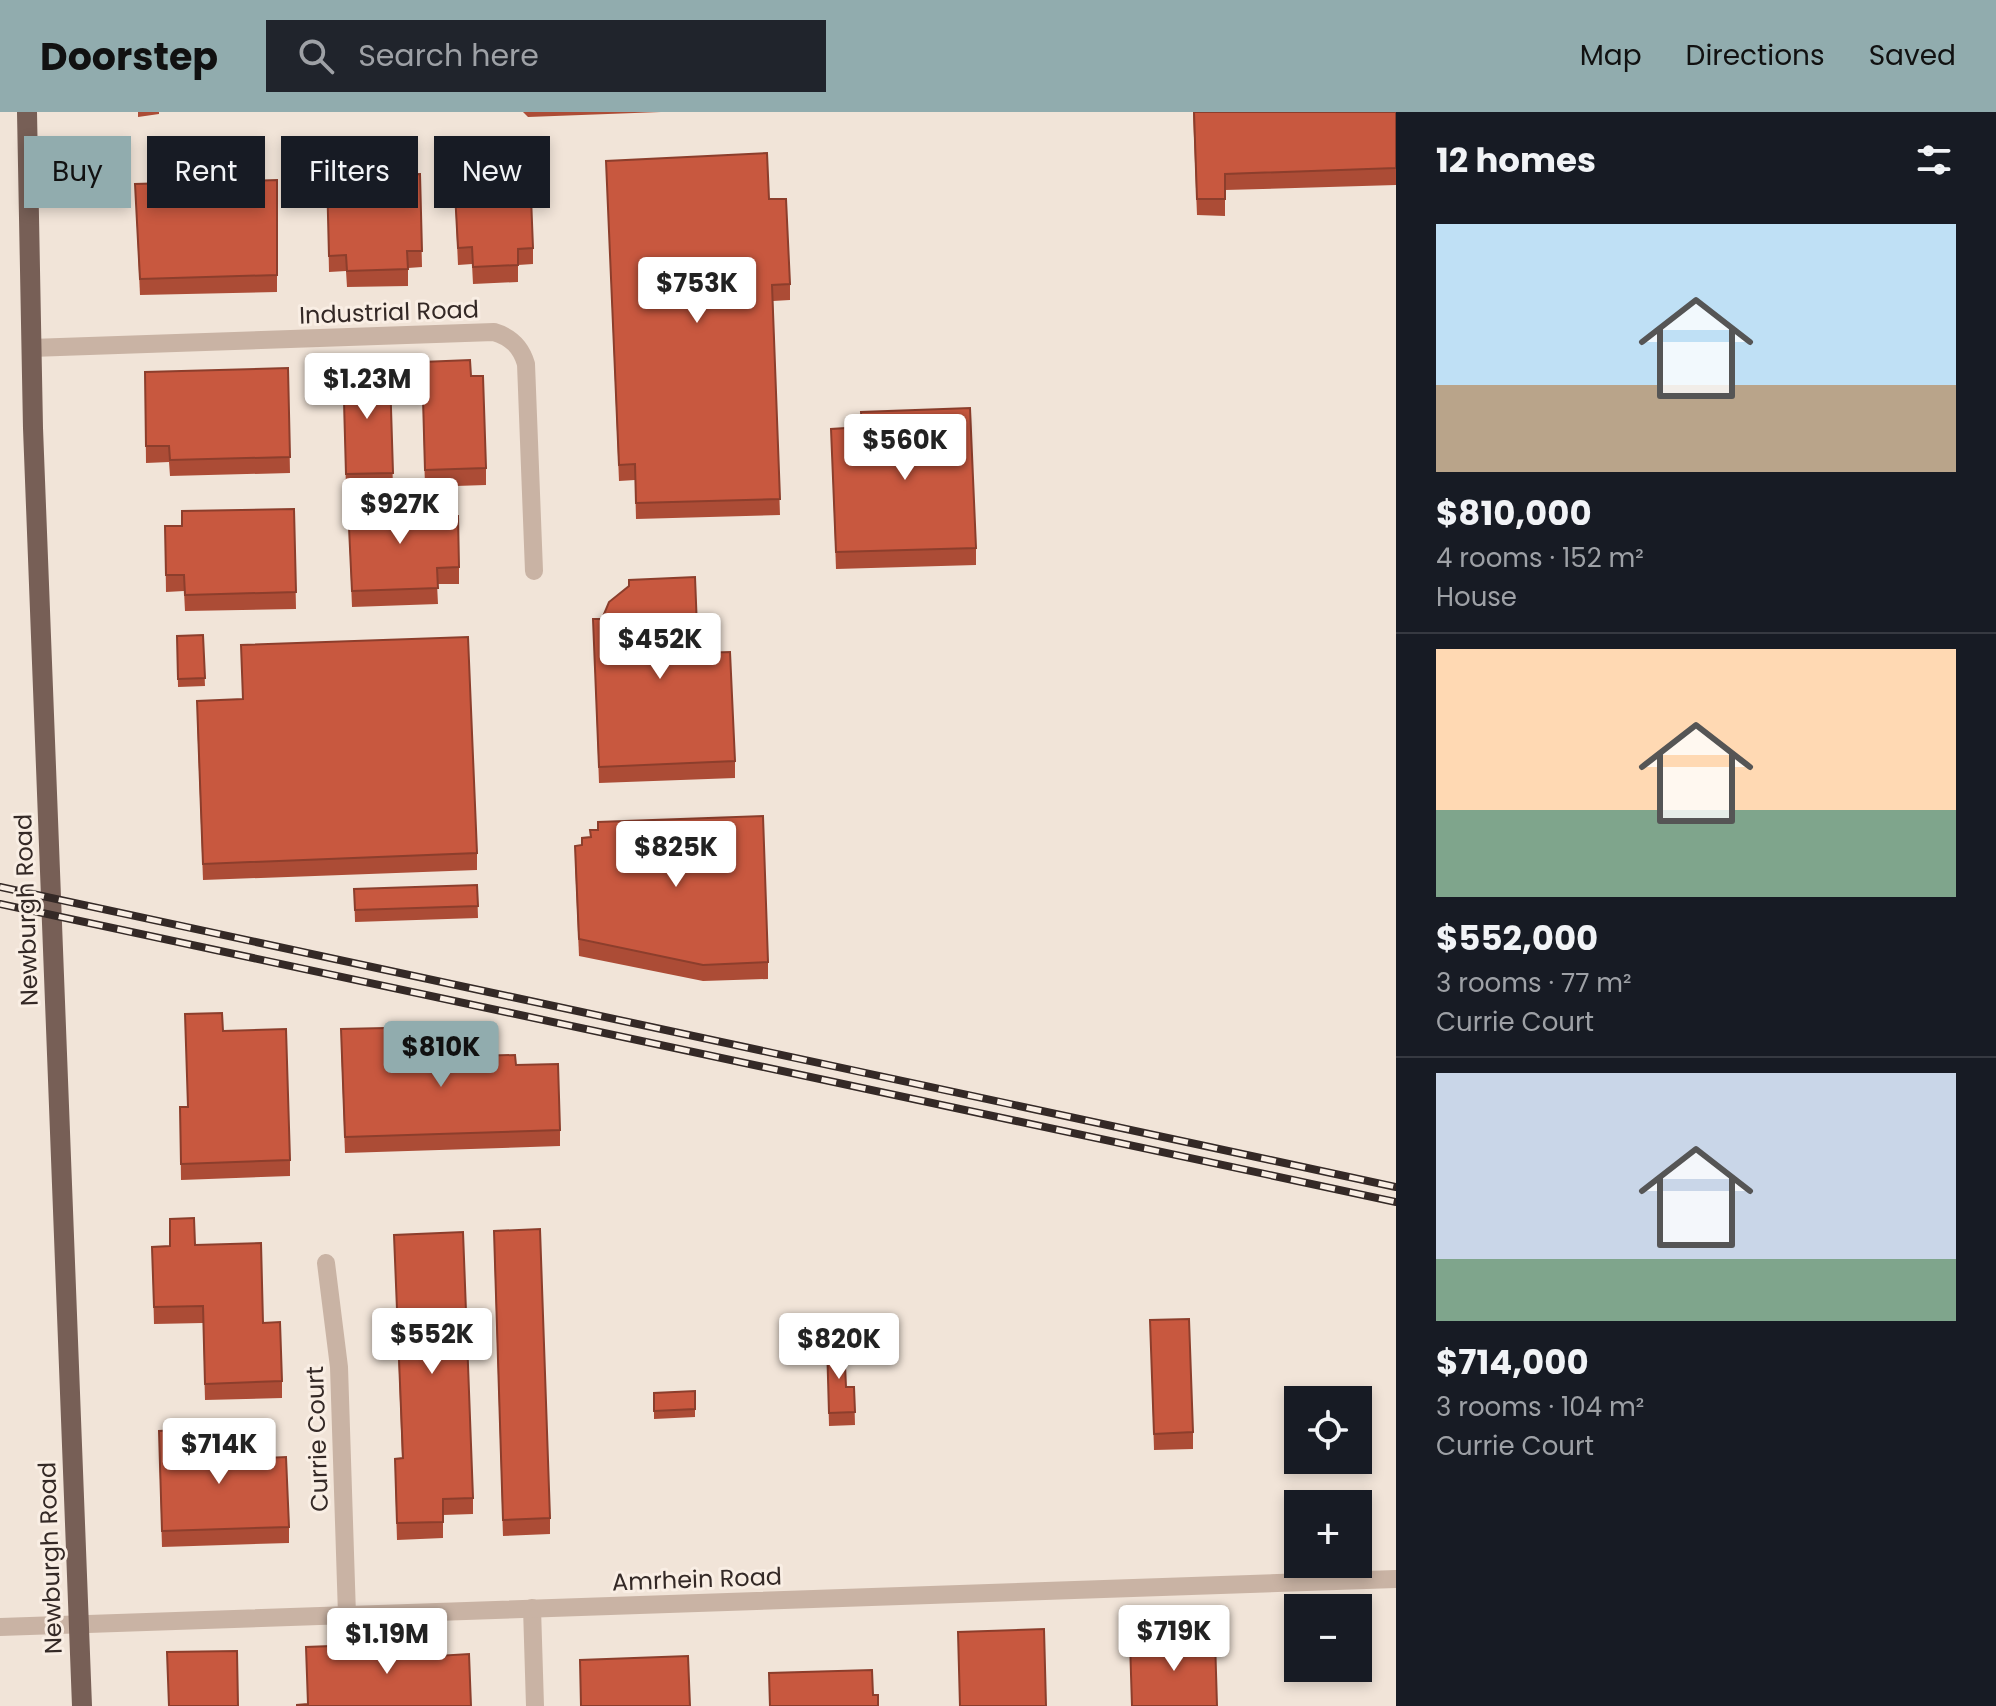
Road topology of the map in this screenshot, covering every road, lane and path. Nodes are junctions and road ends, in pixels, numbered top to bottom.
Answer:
1 (27, 112) edge
2 (31, 348) junction
3 (534, 571) dead end
4 (326, 1263) dead end
5 (1396, 1579) edge
6 (532, 1608) junction
7 (347, 1615) junction
8 (79, 1623) junction
9 (0, 1627) edge
10 (82, 1706) edge
11 (535, 1706) edge

1 - 2 main road, Newburgh Road
2 - 3 street, Industrial Road
2 - 8 main road, Newburgh Road
4 - 7 street, Currie Court
5 - 6 street, Amrhein Road
6 - 7 street, Amrhein Road
6 - 11 street
7 - 8 street, Amrhein Road
8 - 9 street, Amrhein Road
8 - 10 main road, Newburgh Road

